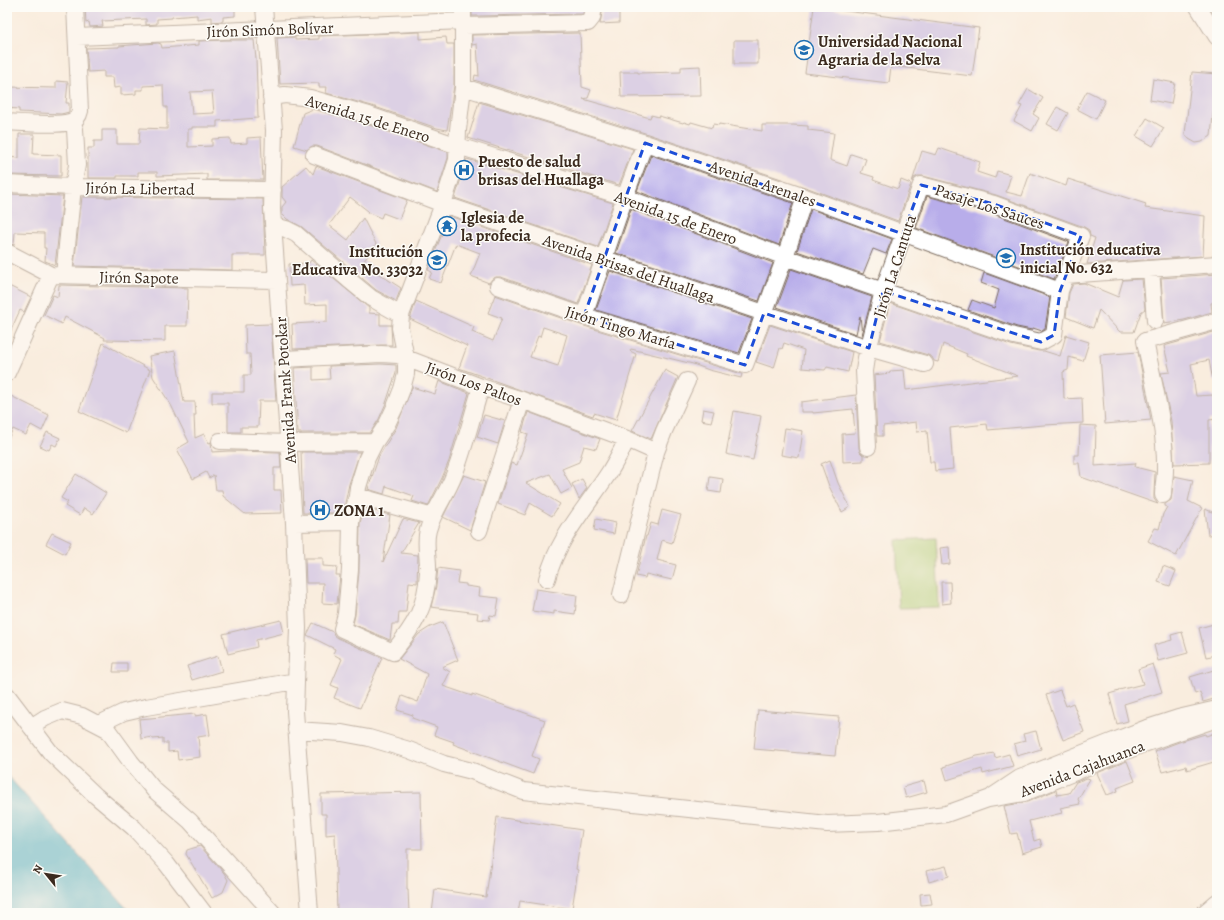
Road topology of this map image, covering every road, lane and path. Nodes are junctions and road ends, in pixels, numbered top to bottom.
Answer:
1 (75, 7) edge
2 (264, 7) edge
3 (1198, 7) edge
4 (593, 13) edge
5 (463, 18) edge
6 (266, 29) junction
7 (77, 37) junction
8 (1217, 37) edge
9 (463, 88) junction
10 (271, 97) junction
11 (72, 121) junction
12 (7, 122) edge
13 (645, 143) junction
14 (458, 146) junction
15 (314, 155) dead end
16 (7, 184) edge
17 (921, 185) joint
18 (72, 187) junction
19 (273, 190) junction
20 (625, 197) junction
21 (805, 197) junction
22 (443, 204) junction
23 (274, 226) junction
24 (903, 234) junction
25 (7, 252) edge
26 (785, 257) junction
27 (603, 259) junction
28 (1217, 264) edge
29 (1151, 269) junction
30 (58, 275) junction
31 (1066, 275) junction
32 (277, 280) junction
33 (498, 286) dead end
34 (883, 291) junction
35 (1060, 291) junction
36 (764, 313) junction
37 (401, 315) junction
38 (584, 316) junction
39 (1155, 321) dead end
40 (1217, 321) edge
41 (869, 348) junction
42 (406, 358) junction
43 (284, 359) junction
44 (925, 364) dead end
45 (7, 373) edge
46 (687, 381) dead end
47 (481, 387) junction
48 (522, 400) junction
49 (627, 439) junction
50 (220, 441) dead end
51 (375, 442) junction
52 (289, 443) junction
53 (868, 447) dead end
54 (656, 452) junction
55 (1163, 495) dead end
56 (357, 496) junction
57 (432, 517) junction
58 (351, 522) junction
59 (294, 523) junction
60 (479, 531) dead end
61 (547, 579) dead end
62 (621, 595) dead end
63 (296, 681) junction
64 (7, 695) edge
65 (1217, 709) edge
66 (1217, 720) edge
67 (99, 724) junction
68 (32, 727) junction
69 (296, 730) junction
70 (988, 799) junction
71 (1217, 902) edge
72 (204, 913) edge
73 (273, 913) edge
74 (310, 913) edge
75 (1204, 913) edge

1 - 7 street
2 - 6 street, Avenida Frank Potokar
3 - 8 street
4 - 5 street, Jirón Simón Bolívar
5 - 6 street, Jirón Simón Bolívar
5 - 9 street
6 - 7 street, Jirón Simón Bolívar
6 - 10 street, Avenida Frank Potokar
7 - 11 street
9 - 13 street, Avenida Arenales
9 - 14 street
10 - 14 street, Avenida 15 de Enero
10 - 19 street, Avenida Frank Potokar
11 - 12 street
11 - 18 street
13 - 20 street
13 - 21 street, Avenida Arenales
14 - 20 street, Avenida 15 de Enero
14 - 22 street
15 - 22 street, Avenida Brisas del Huallaga
16 - 18 street, Jirón La Libertad
17 - 24 street, Jirón La Cantuta
17 - 31 street, Pasaje Los Sauces
18 - 19 street, Jirón La Libertad
18 - 30 street
19 - 23 street, Avenida Frank Potokar
20 - 26 street, Avenida 15 de Enero
20 - 27 street
21 - 24 street, Avenida Arenales
21 - 26 street
22 - 27 street, Avenida Brisas del Huallaga
22 - 37 street
23 - 32 street, Avenida Frank Potokar
23 - 37 street
24 - 34 street, Jirón La Cantuta
24 - 35 street, Avenida Arenales
25 - 30 street, Jirón Sapote
26 - 34 street, Avenida 15 de Enero
26 - 36 street
27 - 36 street, Avenida Brisas del Huallaga
27 - 38 street
28 - 29 street
29 - 31 street
29 - 39 street
30 - 32 street, Jirón Sapote
30 - 45 street
31 - 35 street
32 - 43 street, Avenida Frank Potokar
33 - 38 street, Jirón Tingo María
34 - 35 street, Avenida 15 de Enero
34 - 41 street, Jirón La Cantuta
36 - 38 street, Jirón Tingo María
36 - 41 street, Avenida Brisas del Huallaga
37 - 42 street
40 - 55 street
41 - 44 street, Avenida Brisas del Huallaga
41 - 53 street, Jirón La Cantuta
42 - 43 street, Jirón Los Paltos
42 - 47 street, Jirón Los Paltos
42 - 51 street
43 - 52 street, Avenida Frank Potokar
46 - 54 street
47 - 48 street, Jirón Los Paltos
47 - 57 street
48 - 49 street, Jirón Los Paltos
48 - 60 street
49 - 54 street, Jirón Los Paltos
49 - 61 street
50 - 52 street
51 - 52 street
51 - 56 street
52 - 59 street, Avenida Frank Potokar
54 - 62 street
56 - 57 street
56 - 58 street
57 - 58 street
58 - 59 street
59 - 63 street, Avenida Frank Potokar
63 - 67 street
63 - 69 street, Avenida Frank Potokar
64 - 68 street
65 - 70 street
66 - 70 street, Avenida Cajahuanca
67 - 68 street
67 - 73 street
68 - 72 street
69 - 70 street, Avenida Cajahuanca
69 - 74 street, Avenida Frank Potokar
71 - 75 street

